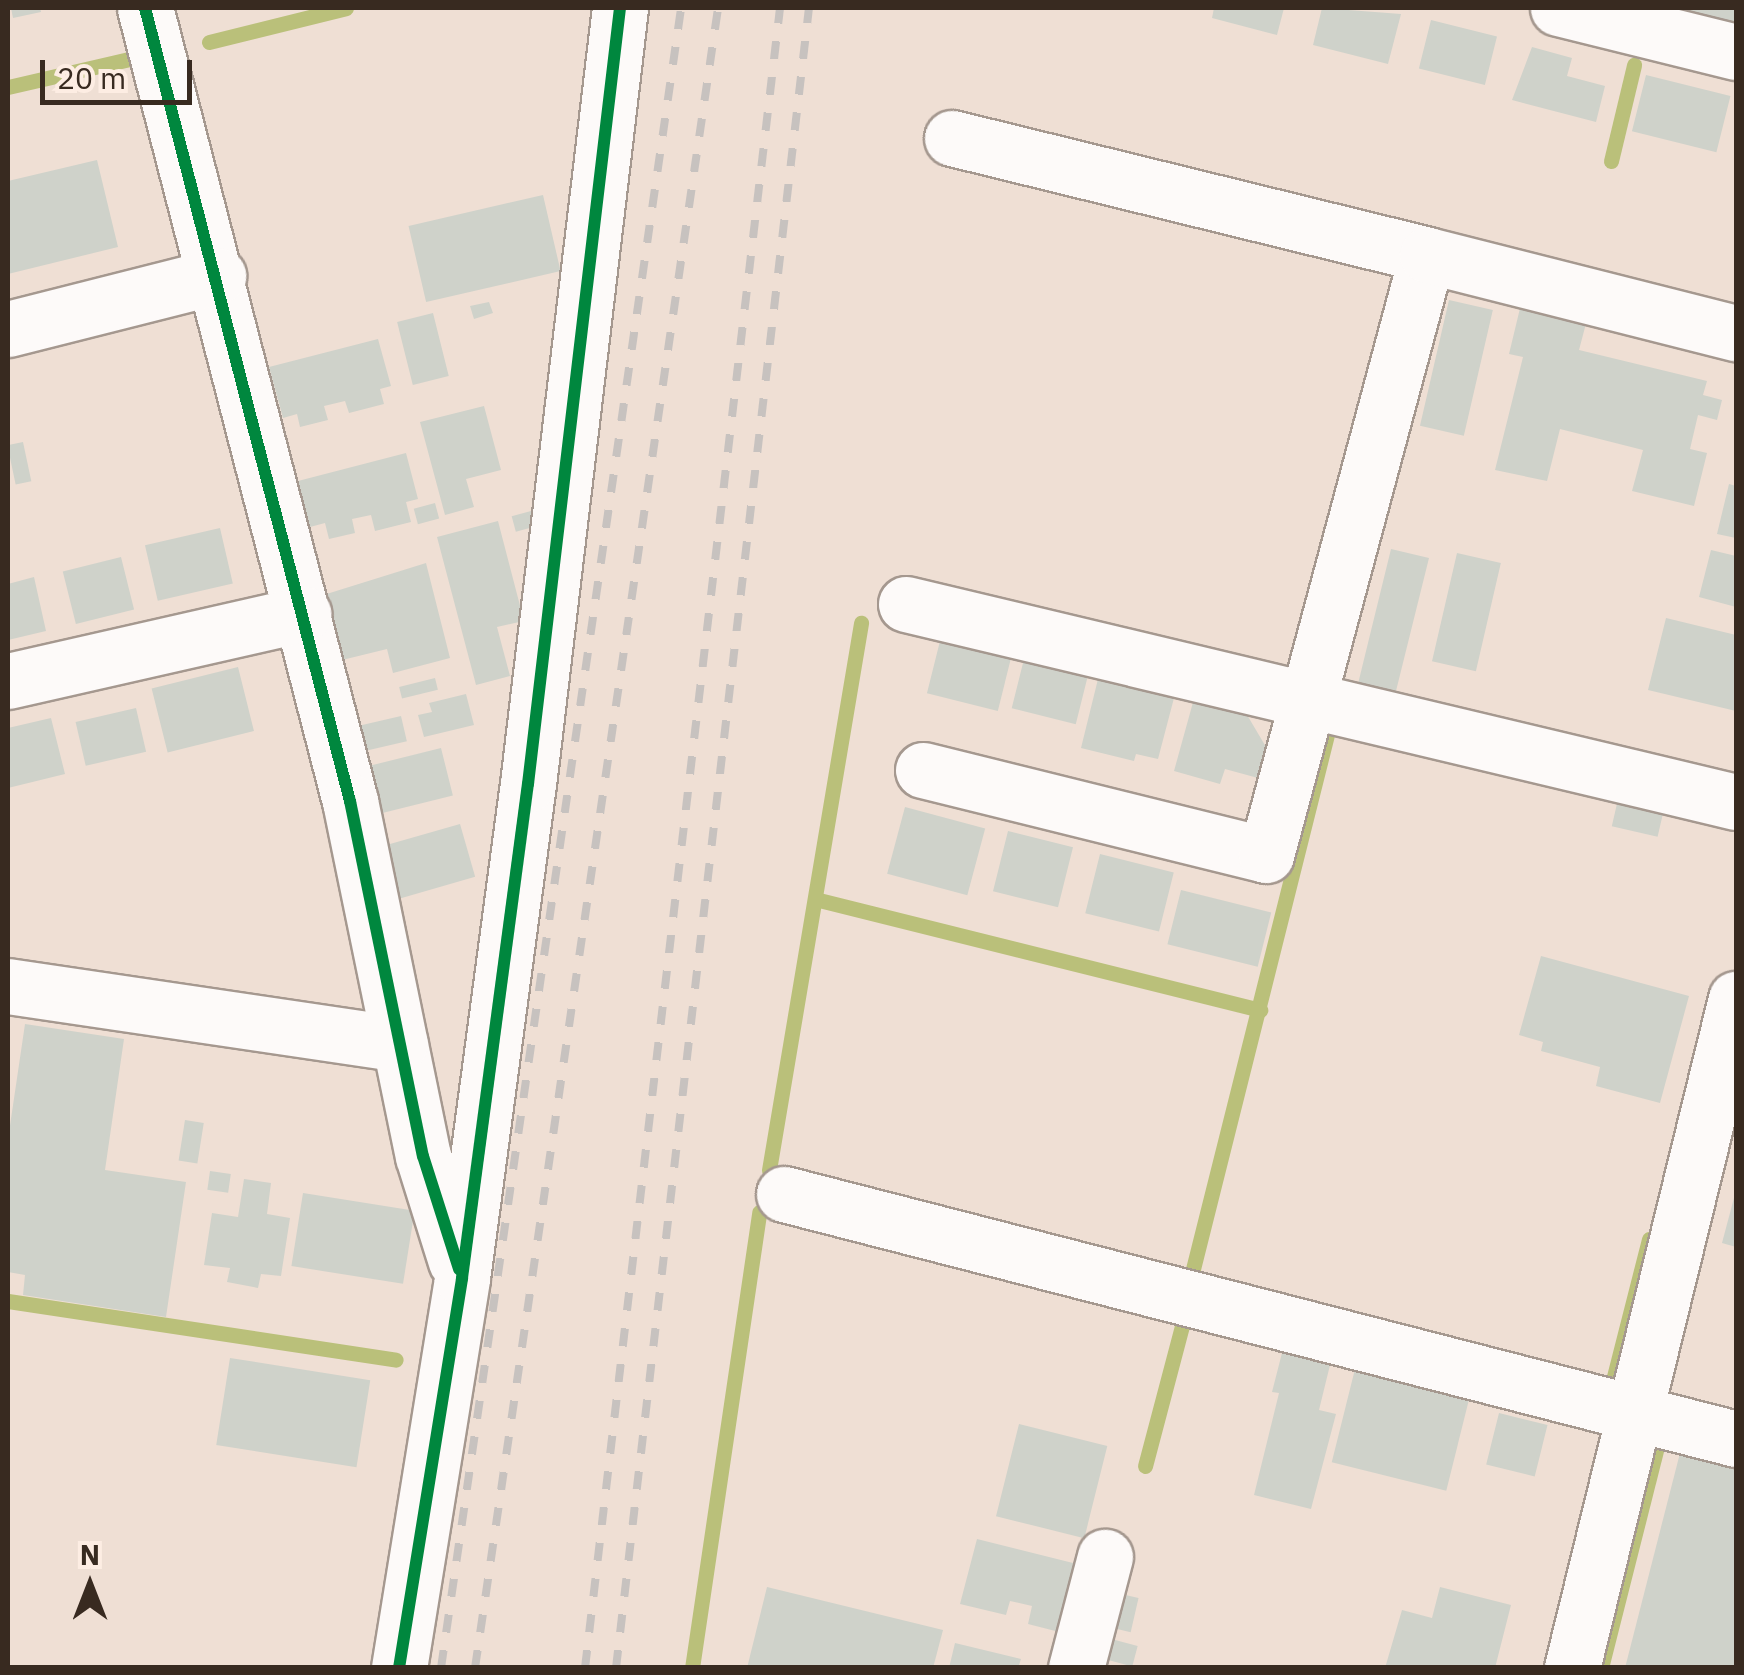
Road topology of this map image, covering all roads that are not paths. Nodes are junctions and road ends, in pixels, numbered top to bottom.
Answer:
1 (145, 8) edge
2 (620, 8) edge
3 (1558, 8) edge
4 (1614, 13) edge
5 (1736, 52) edge
6 (952, 138) dead end
7 (1427, 256) junction
8 (218, 276) junction
9 (8, 329) edge
10 (1736, 332) edge
11 (906, 604) dead end
12 (303, 614) junction
13 (8, 682) edge
14 (1302, 702) junction
15 (923, 770) dead end
16 (1736, 802) edge
17 (8, 986) edge
18 (1736, 999) edge
19 (400, 1044) junction
20 (784, 1194) dead end
21 (462, 1278) junction
22 (1632, 1416) junction
23 (1736, 1439) edge
24 (1104, 1557) dead end
25 (398, 1668) edge
26 (1076, 1668) edge
27 (1572, 1668) edge

1 - 8 street
2 - 21 street
3 - 4 street
4 - 5 street
6 - 7 street
7 - 10 street
7 - 14 street
8 - 9 street
8 - 12 street
11 - 14 street
12 - 13 street
12 - 19 street
14 - 15 street
14 - 16 street
17 - 19 street
18 - 22 street
19 - 21 street
20 - 22 street
21 - 25 street
22 - 23 street
22 - 27 street
24 - 26 street

